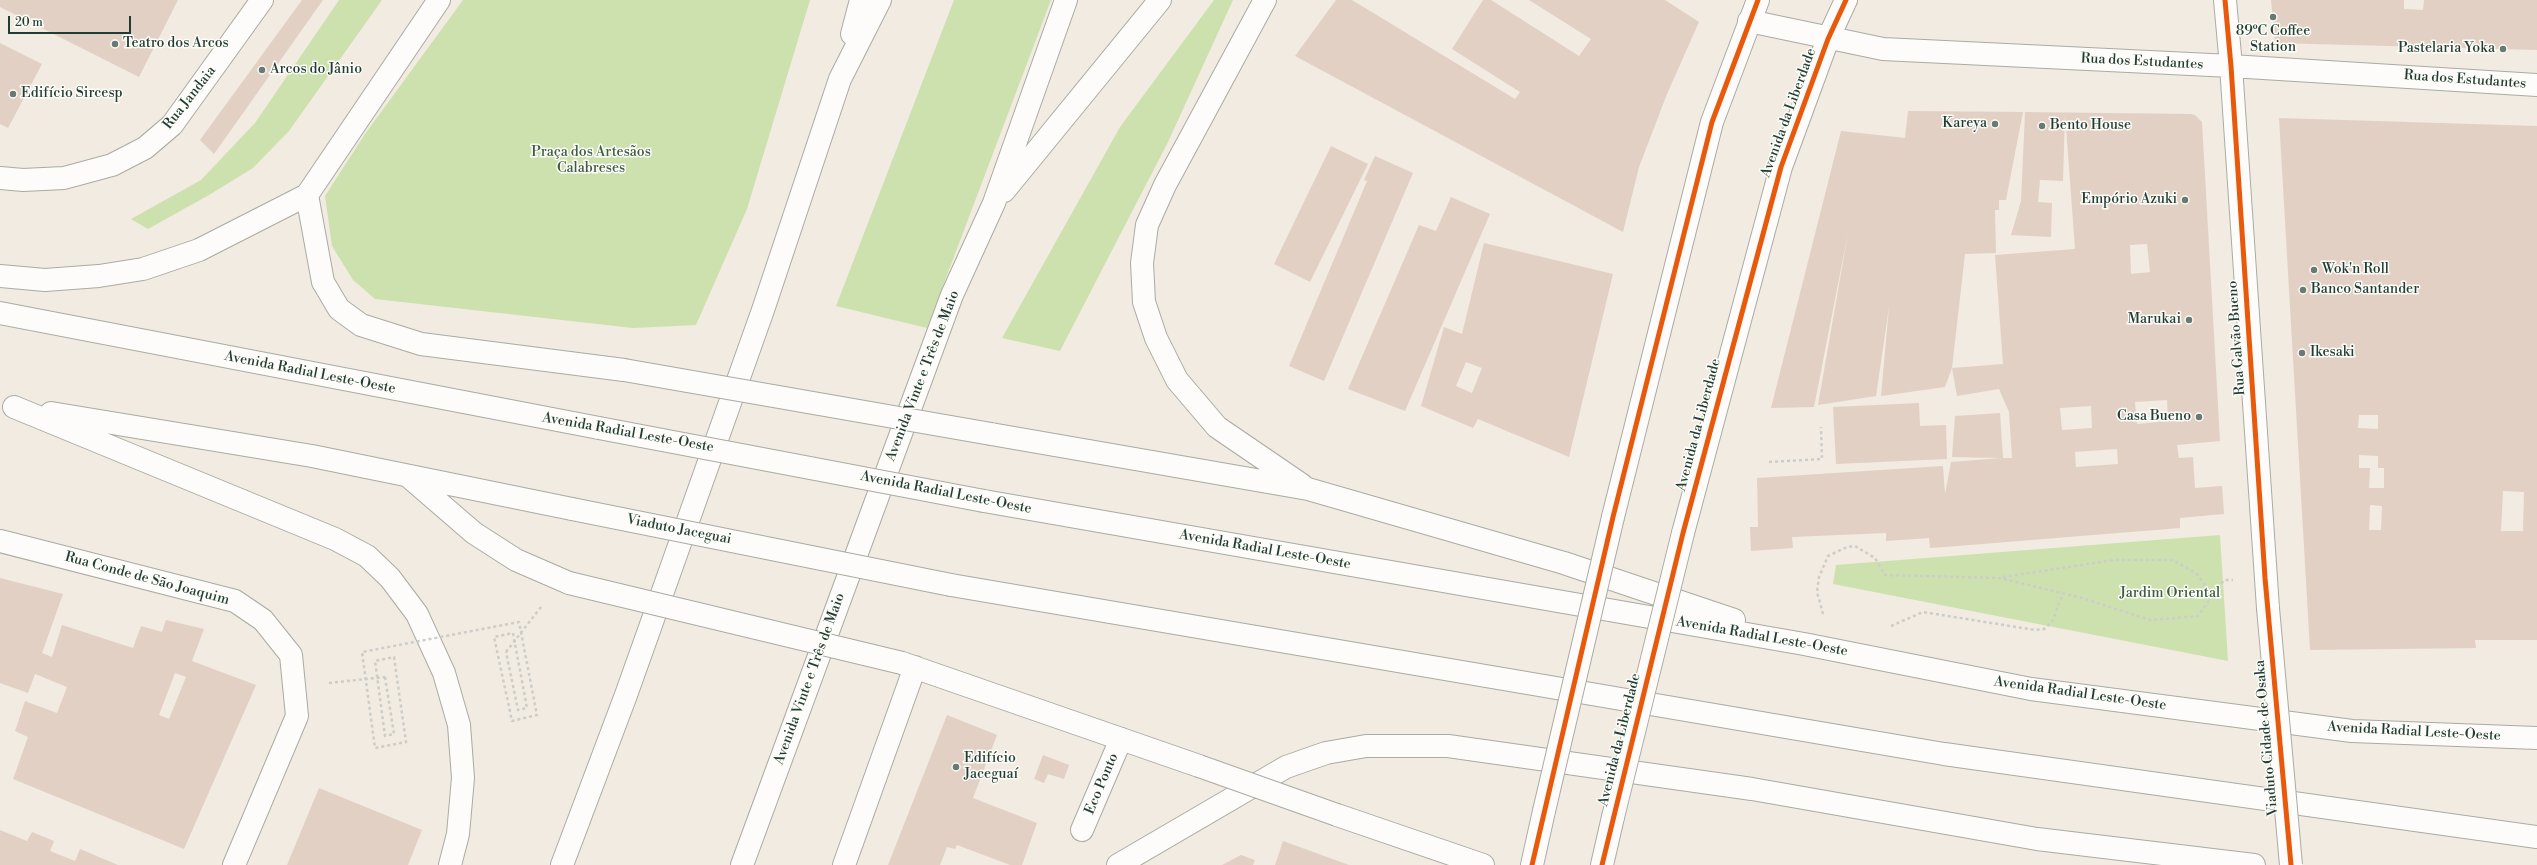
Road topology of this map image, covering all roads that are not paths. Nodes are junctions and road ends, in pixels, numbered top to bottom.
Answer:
1 (262, 0) edge
2 (439, 0) edge
3 (861, 0) edge
4 (880, 0) edge
5 (1066, 0) edge
6 (1160, 0) edge
7 (1265, 0) edge
8 (1758, 0) edge
9 (1846, 0) edge
10 (2225, 0) edge
11 (1749, 21) junction
12 (1828, 39) junction
13 (2231, 66) junction
14 (840, 79) junction
15 (2537, 85) edge
16 (0, 178) edge
17 (307, 195) junction
18 (994, 203) junction
19 (0, 276) edge
20 (0, 313) edge
21 (7, 406) edge
22 (407, 475) junction
23 (1308, 489) junction
24 (0, 541) edge
25 (2268, 608) joint
26 (1804, 644) junction
27 (908, 665) junction
28 (2537, 738) edge
29 (1121, 739) junction
30 (1082, 830) dead end
31 (2537, 837) edge
32 (234, 865) edge
33 (450, 865) edge
34 (562, 865) edge
35 (742, 865) edge
36 (844, 865) edge
37 (1118, 865) edge
38 (1483, 865) edge
39 (1532, 865) edge
40 (1602, 865) edge
41 (2254, 865) edge
42 (2291, 865) edge

1 - 16 main road, Rua Jandaia
2 - 17 main road
3 - 14 main road
4 - 14 main road
5 - 18 main road, Avenida Vinte e Três de Maio
6 - 18 main road
7 - 23 main road
8 - 11 main road
9 - 12 main road, Avenida da Liberdade
10 - 13 main road, Rua Galvão Bueno
11 - 12 main road, Rua dos Estudantes
11 - 39 main road, bridge
12 - 13 main road, Rua dos Estudantes
12 - 40 main road, Avenida da Liberdade, bridge
13 - 15 main road, Rua dos Estudantes
13 - 25 main road, Rua Galvão Bueno
14 - 34 main road
17 - 19 main road
17 - 23 main road, bridge
18 - 35 main road, Avenida Vinte e Três de Maio
20 - 26 main road, Avenida Radial Leste-Oeste, bridge
21 - 22 main road
21 - 33 main road
22 - 27 main road, bridge
22 - 31 main road, Viaduto Jaceguai, bridge
23 - 26 main road
24 - 32 main road, Rua Conde de São Joaquim
25 - 42 main road, Viaduto Cidade de Osaka, bridge
26 - 28 main road, Avenida Radial Leste-Oeste
27 - 29 main road
27 - 36 main road
29 - 30 main road, Eco Ponto
29 - 38 main road, bridge
37 - 41 main road

